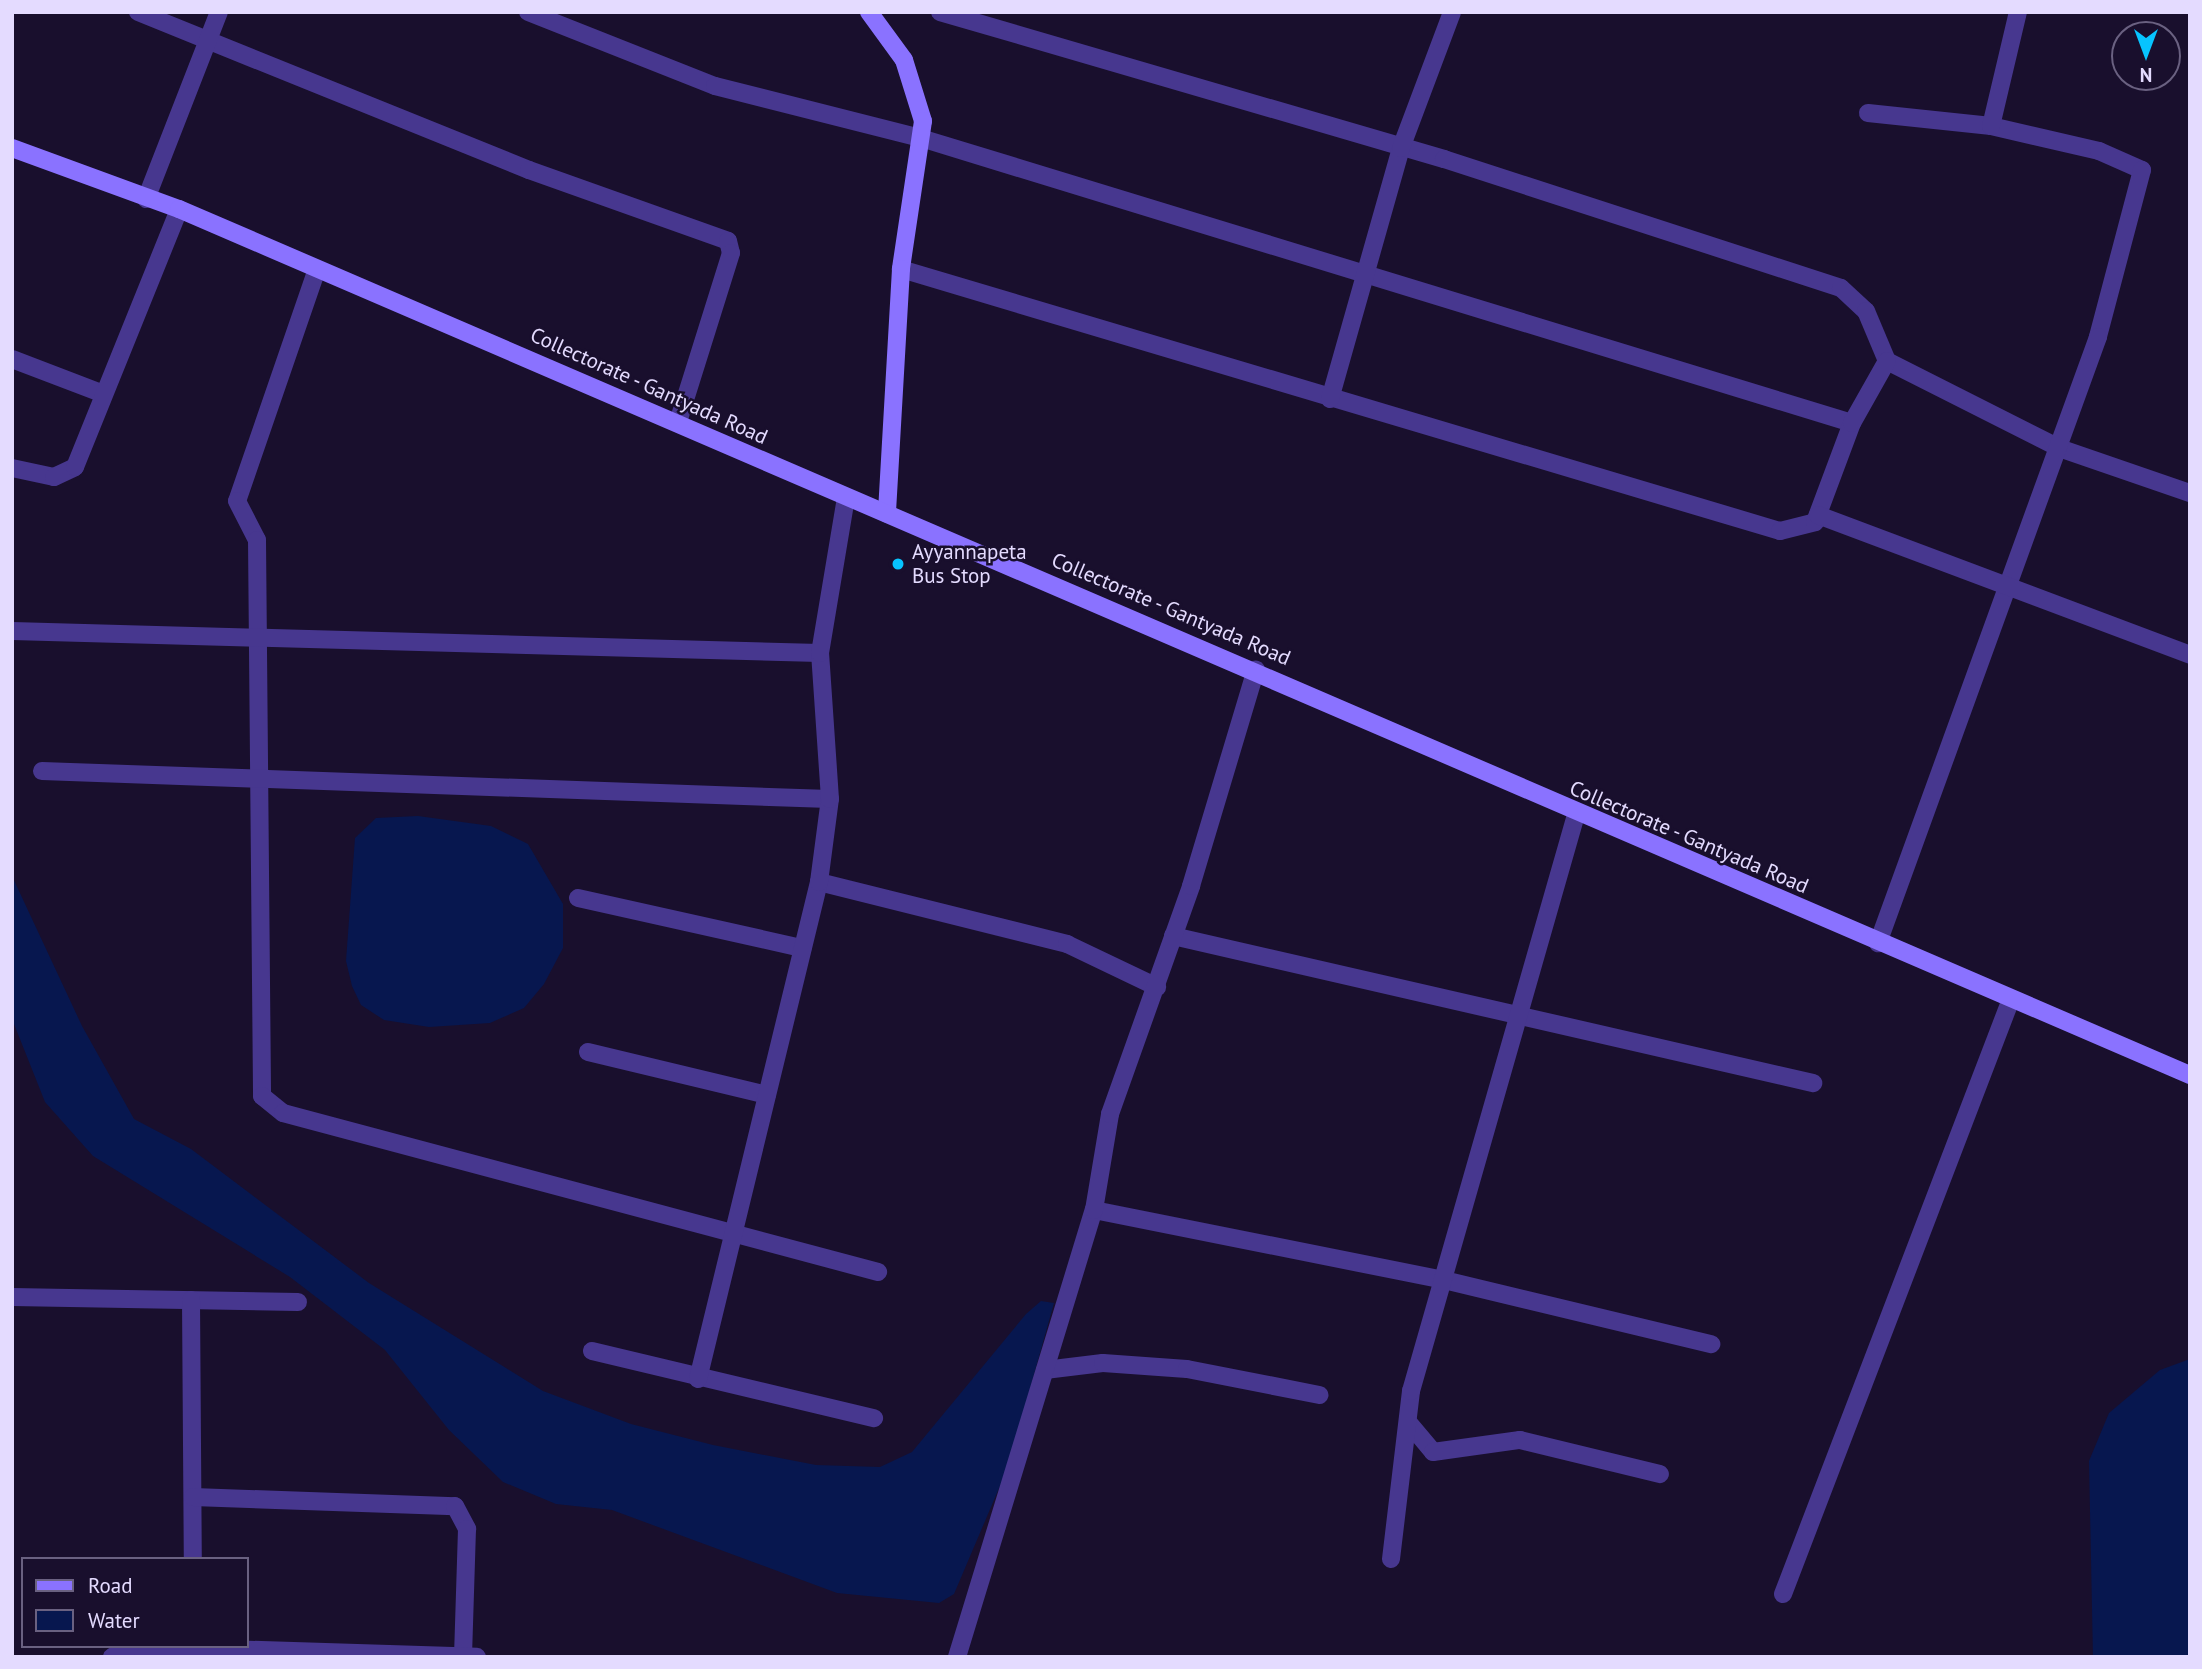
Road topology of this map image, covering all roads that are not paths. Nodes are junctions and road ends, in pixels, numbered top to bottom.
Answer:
1 (138, 12) edge
2 (219, 12) edge
3 (528, 12) edge
4 (940, 12) edge
5 (1452, 12) edge
6 (2018, 12) edge
7 (878, 15) edge
8 (208, 41) junction
9 (1868, 113) dead end
10 (1991, 126) junction
11 (924, 139) junction
12 (12, 148) edge
13 (1401, 148) junction
14 (146, 200) junction
15 (179, 209) junction
16 (317, 269) junction
17 (901, 269) junction
18 (1368, 275) junction
19 (12, 359) edge
20 (1887, 361) junction
21 (101, 393) junction
22 (1330, 400) junction
23 (678, 422) junction
24 (1852, 423) junction
25 (2059, 448) junction
26 (12, 468) edge
27 (2190, 493) edge
28 (846, 498) junction
29 (887, 514) junction
30 (1818, 515) junction
31 (2012, 587) junction
32 (12, 631) edge
33 (260, 639) junction
34 (820, 653) junction
35 (2190, 655) edge
36 (1256, 670) junction
37 (42, 771) dead end
38 (259, 782) junction
39 (830, 799) junction
40 (1576, 815) junction
41 (819, 882) junction
42 (578, 898) dead end
43 (1173, 936) junction
44 (1878, 943) junction
45 (802, 948) junction
46 (1157, 987) junction
47 (2011, 999) junction
48 (1522, 1014) junction
49 (588, 1052) dead end
50 (2190, 1075) edge
51 (1812, 1083) dead end
52 (767, 1095) junction
53 (1094, 1210) junction
54 (735, 1238) junction
55 (878, 1272) dead end
56 (1444, 1280) junction
57 (12, 1297) edge
58 (191, 1300) junction
59 (298, 1302) dead end
60 (1711, 1344) dead end
61 (592, 1350) dead end
62 (1045, 1370) junction
63 (698, 1379) junction
64 (1319, 1395) dead end
65 (874, 1418) dead end
66 (1408, 1422) junction
67 (1660, 1474) dead end
68 (193, 1497) junction
69 (193, 1557) edge
70 (1391, 1559) dead end
71 (1783, 1594) dead end
72 (128, 1648) edge
73 (220, 1648) edge
74 (112, 1657) edge
75 (463, 1657) edge
76 (477, 1657) edge
77 (957, 1657) edge

1 - 8 street
2 - 8 street
3 - 11 street
4 - 13 street
5 - 13 street
6 - 10 street
7 - 11 street
8 - 14 street
8 - 23 street
9 - 10 street
10 - 25 street
11 - 17 street
11 - 18 street
12 - 14 street, Collectorate - Gantyada Road
13 - 18 street
13 - 20 street
14 - 15 street, Collectorate - Gantyada Road
15 - 16 street, Collectorate - Gantyada Road
15 - 21 street
16 - 23 street, Collectorate - Gantyada Road
16 - 33 street
17 - 22 street
17 - 29 street
18 - 22 street
18 - 24 street
19 - 21 street
20 - 24 street
20 - 25 street
21 - 26 street
22 - 30 street
23 - 28 street, Collectorate - Gantyada Road
24 - 30 street
25 - 27 street
25 - 31 street
28 - 29 street, Collectorate - Gantyada Road
28 - 34 street
29 - 36 street, Collectorate - Gantyada Road
30 - 31 street
31 - 35 street
31 - 44 street
32 - 33 street
33 - 34 street
33 - 38 street
34 - 39 street
36 - 40 street, Collectorate - Gantyada Road
36 - 43 street
37 - 38 street
38 - 39 street
38 - 54 street
39 - 41 street
40 - 44 street, Collectorate - Gantyada Road
40 - 48 street
41 - 45 street
41 - 46 street
42 - 45 street
43 - 46 street
43 - 48 street
44 - 47 street, Collectorate - Gantyada Road
45 - 52 street
46 - 53 street
47 - 50 street, Collectorate - Gantyada Road
47 - 71 street
48 - 51 street
48 - 56 street
49 - 52 street
52 - 54 street
53 - 56 street
53 - 62 street
54 - 55 street
54 - 63 street
56 - 60 street
56 - 66 street
57 - 58 street
58 - 59 street
58 - 68 street
61 - 63 street
62 - 64 street
62 - 77 street
63 - 65 street
66 - 67 street
66 - 70 street
68 - 69 street
68 - 75 street
72 - 74 street
73 - 75 street
75 - 76 street

